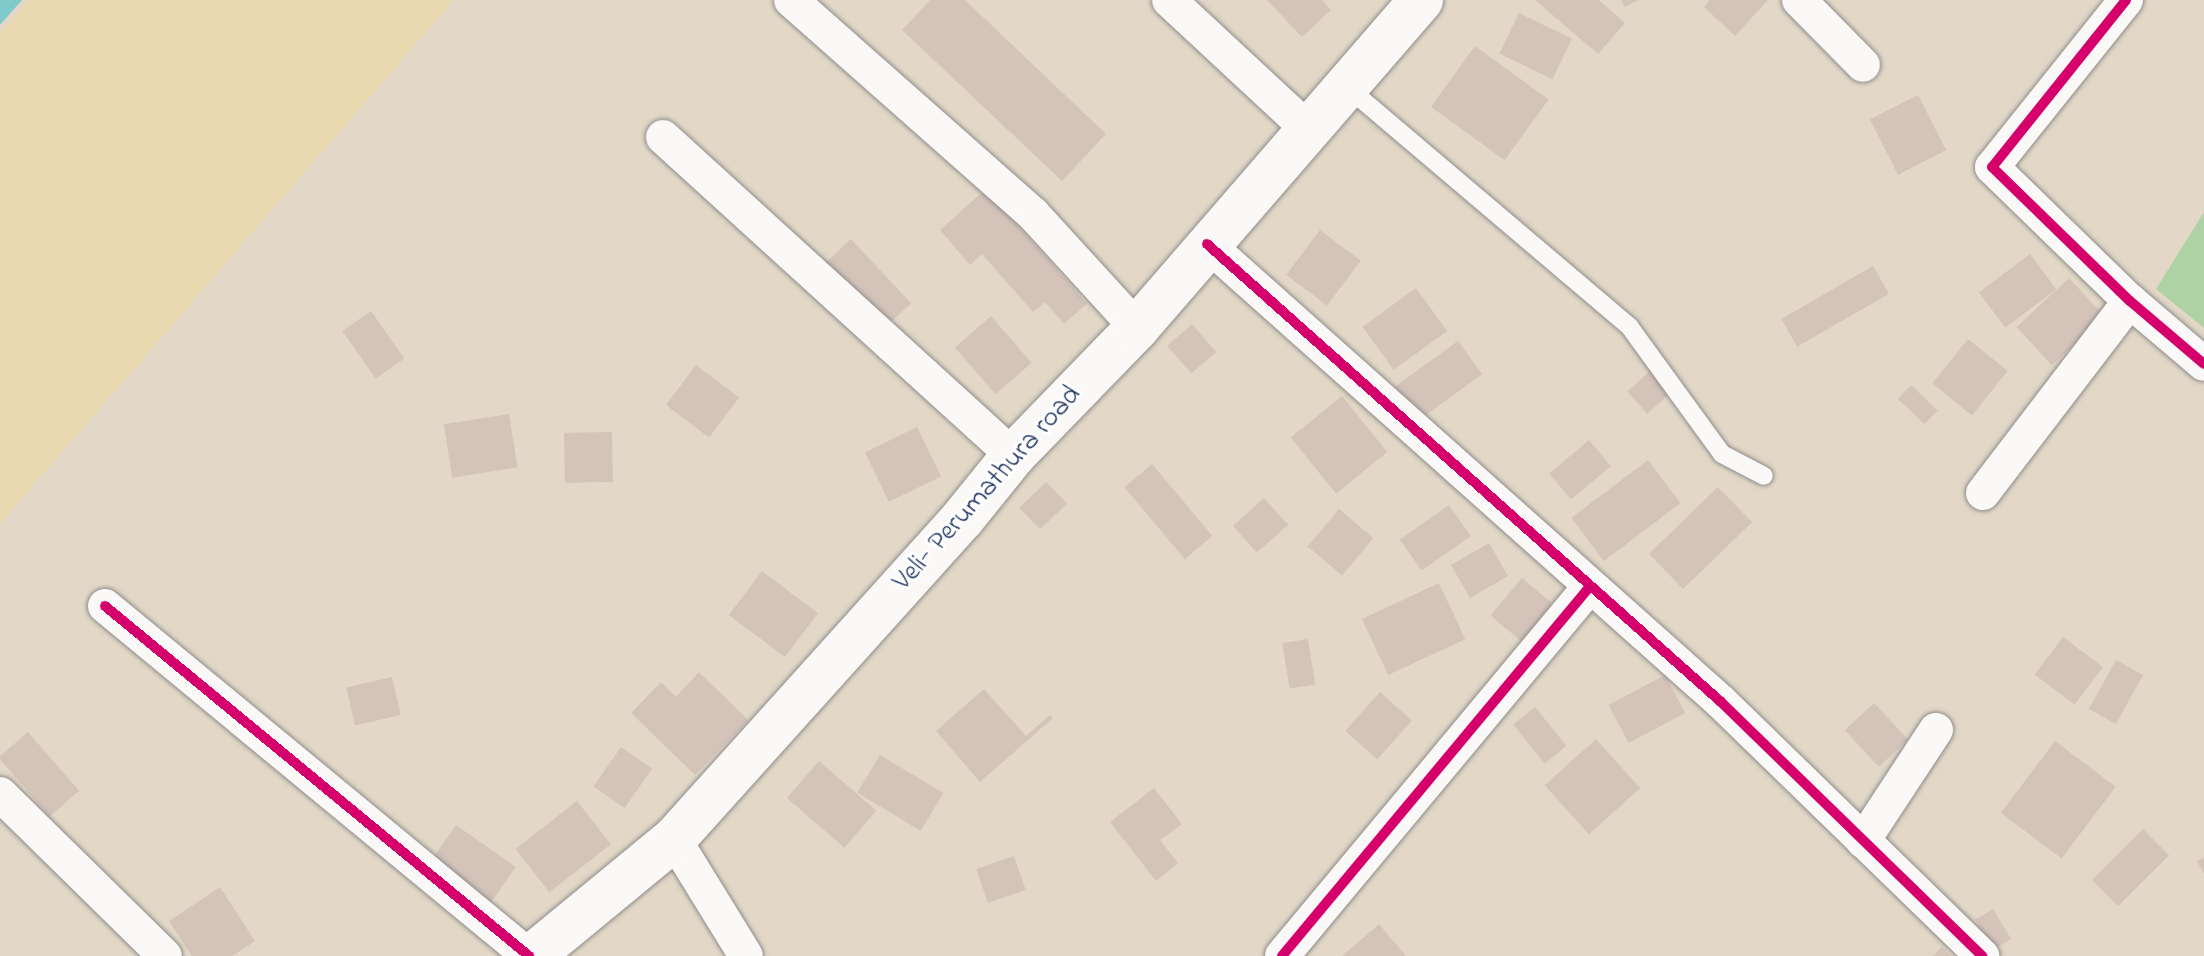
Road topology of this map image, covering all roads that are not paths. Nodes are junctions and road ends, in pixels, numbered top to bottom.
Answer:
1 (791, 0) edge
2 (1169, 0) edge
3 (1421, 0) edge
4 (1799, 0) edge
5 (2126, 0) edge
6 (1863, 65) dead end
7 (1344, 85) junction
8 (1310, 131) junction
9 (663, 137) dead end
10 (1207, 244) junction
11 (2130, 301) junction
12 (1137, 328) junction
13 (2204, 364) edge
14 (1013, 456) junction
15 (1764, 476) dead end
16 (1983, 493) dead end
17 (1589, 588) junction
18 (105, 606) dead end
19 (1936, 730) dead end
20 (0, 794) edge
21 (674, 839) junction
22 (1863, 841) junction
23 (165, 956) edge
24 (531, 956) edge
25 (746, 956) edge
26 (1282, 956) edge
27 (1982, 956) edge

1 - 12 street
2 - 8 street
3 - 7 main road, Veli- Perumathura road
4 - 6 street
5 - 11 street
7 - 8 main road, Veli- Perumathura road
7 - 15 lane
8 - 10 main road, Veli- Perumathura road
9 - 14 street
10 - 12 main road, Veli- Perumathura road
10 - 17 street
11 - 13 street
11 - 16 street
12 - 14 main road, Veli- Perumathura road
14 - 21 main road, Veli- Perumathura road
17 - 22 street
17 - 26 street
18 - 24 street
19 - 22 street
20 - 23 street
21 - 24 main road, Veli- Perumathura road
21 - 25 street
22 - 27 street

